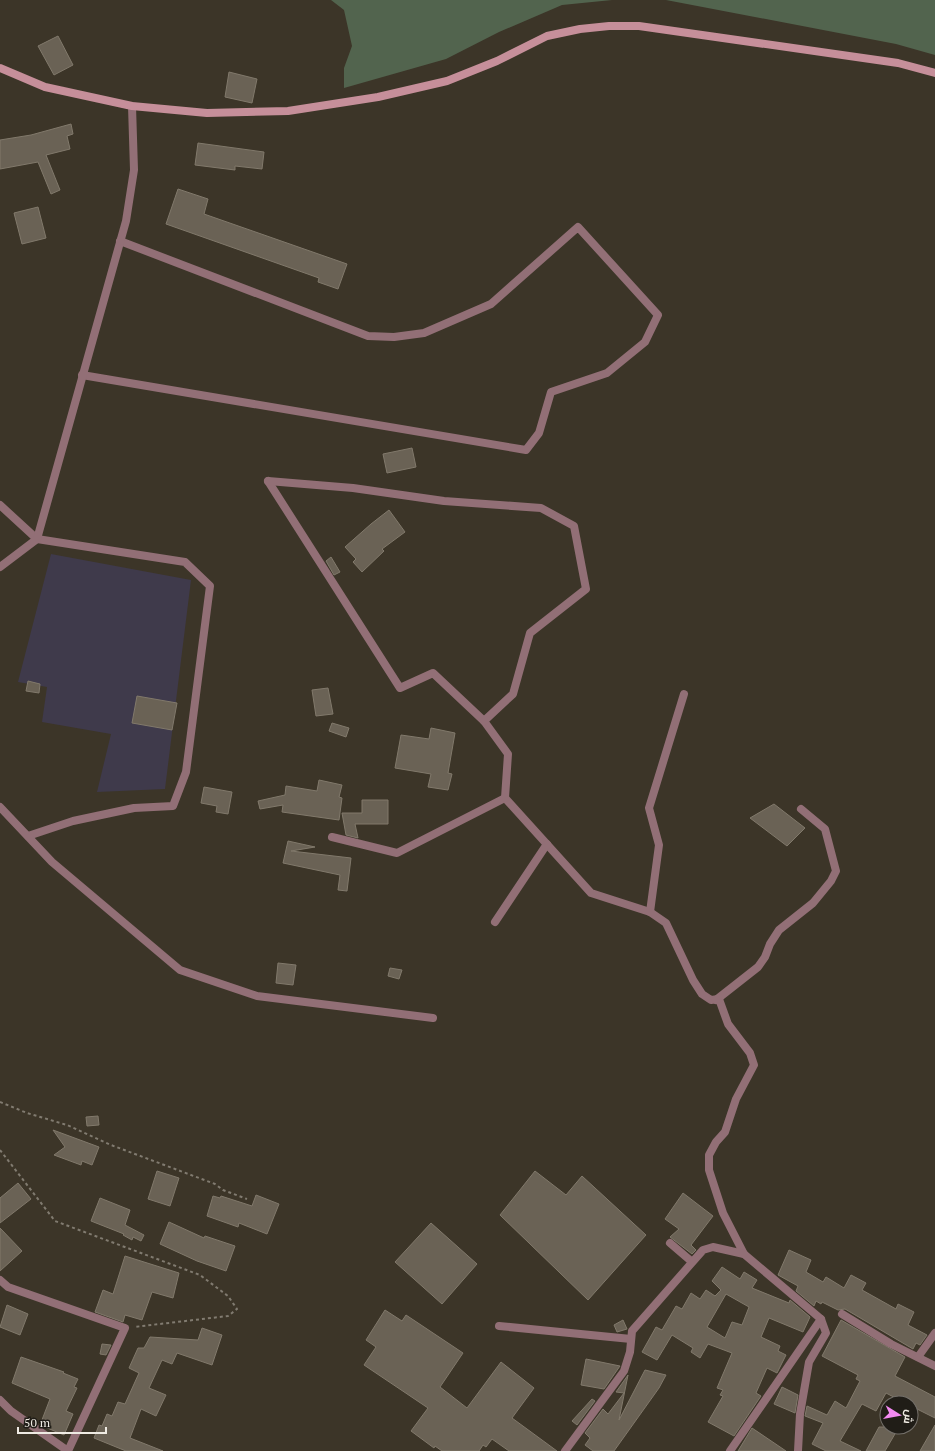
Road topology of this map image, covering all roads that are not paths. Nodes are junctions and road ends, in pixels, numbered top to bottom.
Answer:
1 (0, 68) edge
2 (935, 73) edge
3 (132, 106) junction
4 (120, 241) junction
5 (82, 375) junction
6 (0, 505) edge
7 (37, 539) junction
8 (0, 567) edge
9 (684, 694) dead end
10 (484, 721) junction
11 (504, 798) junction
12 (0, 807) edge
13 (801, 809) dead end
14 (28, 836) junction
15 (332, 837) dead end
16 (547, 844) junction
17 (650, 912) junction
18 (495, 922) dead end
19 (716, 1000) junction
20 (434, 1018) dead end
21 (670, 1243) dead end
22 (744, 1254) junction
23 (691, 1261) junction
24 (0, 1280) edge
25 (842, 1314) dead end
26 (821, 1319) junction
27 (499, 1326) dead end
28 (935, 1333) edge
29 (631, 1339) junction
30 (918, 1358) junction
31 (935, 1366) edge
32 (0, 1400) edge
33 (68, 1451) edge
34 (565, 1451) edge
35 (730, 1451) edge
36 (798, 1451) edge

1 - 3 street
2 - 3 street
3 - 4 street
4 - 5 street
4 - 5 street
5 - 7 street
6 - 7 street
7 - 8 street
7 - 14 street
9 - 17 street
10 - 10 street
10 - 11 street
11 - 15 street
11 - 16 street
12 - 14 street
13 - 19 street
14 - 20 street
16 - 17 street
16 - 18 street
17 - 19 street
19 - 22 street
21 - 23 street
22 - 23 street
22 - 26 street
23 - 29 street
24 - 33 street
25 - 30 street
26 - 35 street
26 - 36 street
27 - 29 street
28 - 30 street
29 - 34 street
30 - 31 street
32 - 33 street

